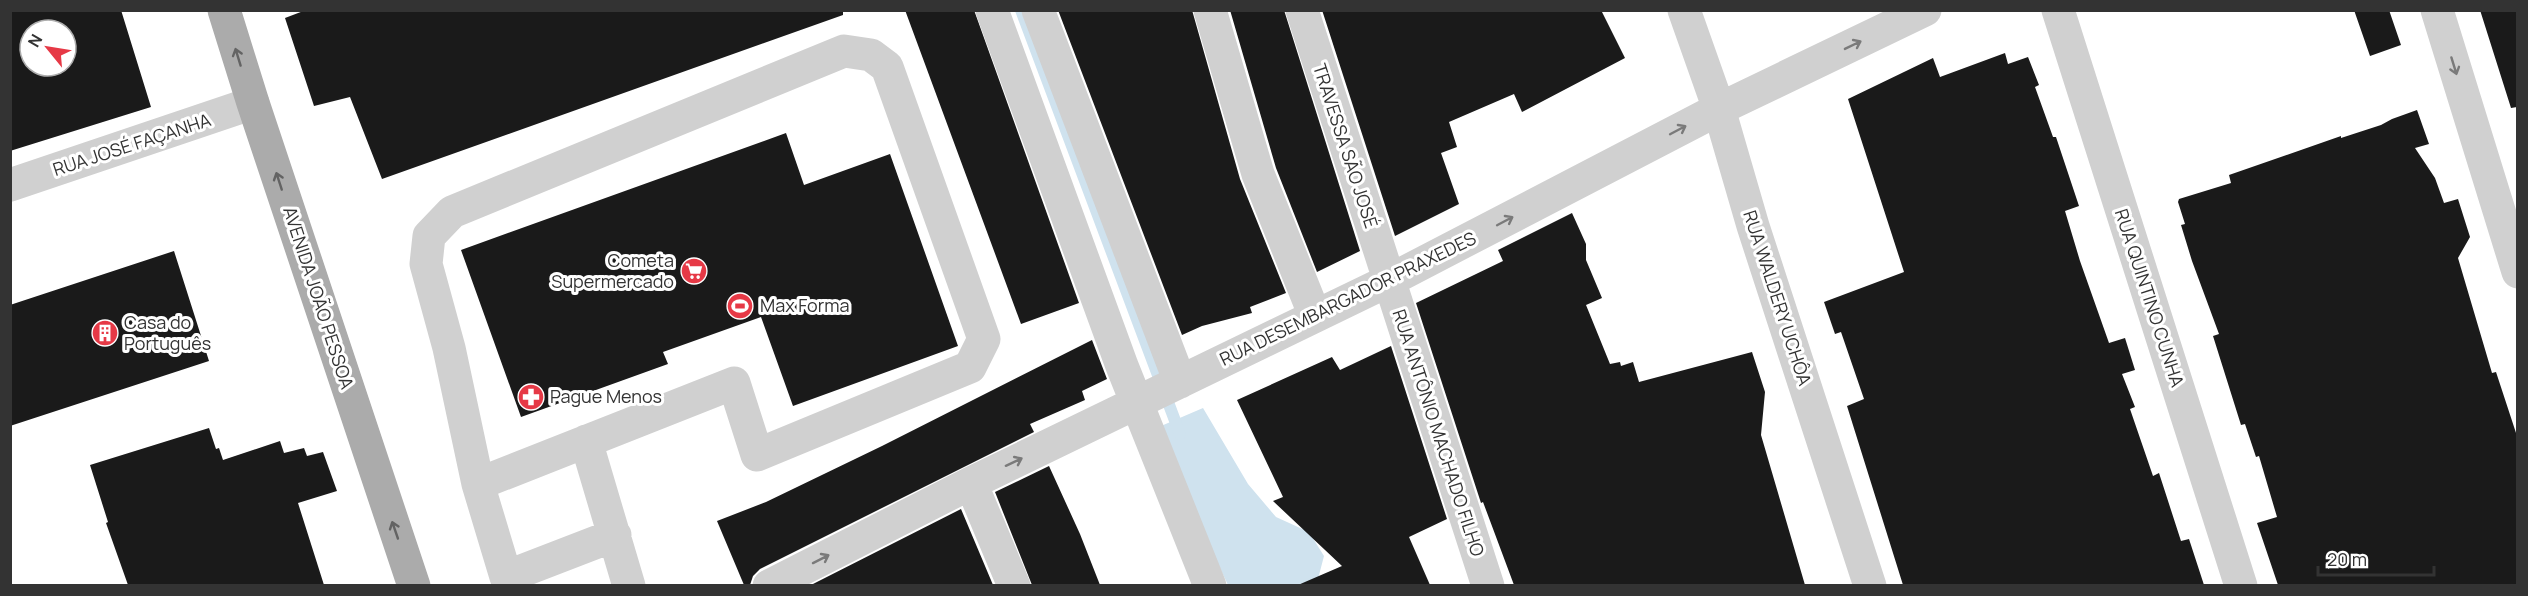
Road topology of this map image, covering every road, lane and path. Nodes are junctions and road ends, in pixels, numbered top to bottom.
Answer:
1 (224, 10) edge
2 (992, 10) edge
3 (1038, 10) edge
4 (1210, 10) edge
5 (1302, 10) edge
6 (1684, 10) edge
7 (1925, 10) edge
8 (2058, 10) edge
9 (2437, 10) edge
10 (253, 103) junction
11 (1719, 109) junction
12 (10, 185) edge
13 (2517, 272) edge
14 (1388, 281) junction
15 (1315, 316) junction
16 (1180, 382) junction
17 (1137, 403) junction
18 (586, 441) junction
19 (971, 483) junction
20 (478, 484) junction
21 (615, 535) junction
22 (414, 585) edge
23 (629, 585) edge
24 (769, 585) edge
25 (1014, 585) edge
26 (1210, 585) edge
27 (1488, 585) edge
28 (1870, 585) edge
29 (2241, 585) edge

10 -> 1 main road, AVENIDA JOÃO PESSOA
2 - 17 street
3 - 16 street
4 - 15 street
5 - 14 street, TRAVESSA SÃO JOSÉ
6 - 11 street, RUA WALDERY UCHÔA
11 -> 7 street, RUA DESEMBARGADOR PRAXEDES
8 - 29 street, RUA QUINTINO CUNHA
9 -> 13 street
10 - 12 street, RUA JOSÉ FAÇANHA
22 -> 10 main road, AVENIDA JOÃO PESSOA
14 -> 11 street, RUA DESEMBARGADOR PRAXEDES
11 - 28 street, RUA WALDERY UCHÔA
14 - 15 street, RUA DESEMBARGADOR PRAXEDES
14 - 27 street, RUA ANTÔNIO MACHADO FILHO
15 - 16 street, RUA DESEMBARGADOR PRAXEDES
16 - 17 street, RUA DESEMBARGADOR PRAXEDES
19 -> 17 street, RUA DESEMBARGADOR PRAXEDES
17 - 26 street
18 - 20 street
18 - 20 street
18 - 21 street
24 -> 19 street, RUA DESEMBARGADOR PRAXEDES
19 - 25 street
20 - 21 street
21 - 23 street

